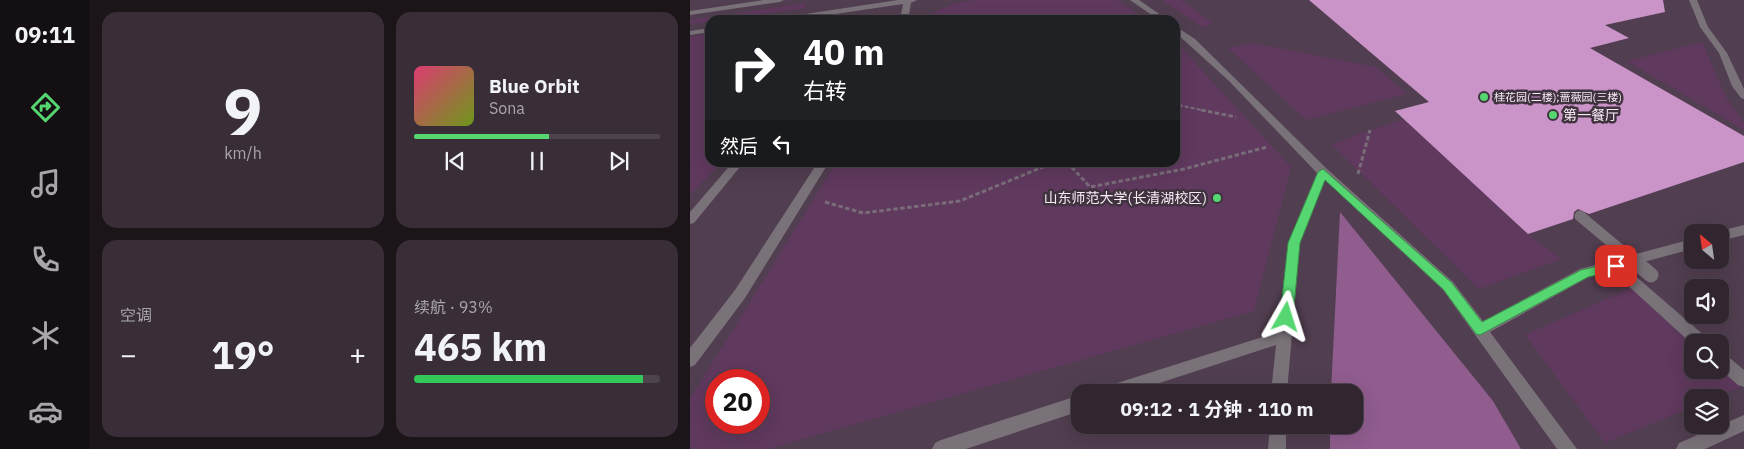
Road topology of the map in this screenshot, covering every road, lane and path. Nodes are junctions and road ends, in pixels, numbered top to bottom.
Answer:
1 (780, 0) edge
2 (866, 0) edge
3 (909, 0) edge
4 (913, 0) edge
5 (1134, 0) edge
6 (1693, 0) edge
7 (849, 10) junction
8 (690, 12) edge
9 (814, 15) edge
10 (846, 15) edge
11 (905, 15) edge
12 (1156, 15) edge
13 (705, 31) edge
14 (1180, 32) edge
15 (690, 33) edge
16 (1744, 96) edge
17 (1180, 104) edge
18 (1276, 124) junction
19 (1370, 130) dead end
20 (1292, 140) junction
21 (735, 167) edge
22 (821, 167) edge
23 (1043, 167) edge
24 (1072, 167) edge
25 (1323, 172) junction
26 (804, 196) junction
27 (1351, 198) junction
28 (1580, 216) dead end
29 (690, 220) edge
30 (1744, 230) edge
31 (1729, 234) edge
32 (1684, 246) edge
33 (1616, 266) junction
34 (1651, 275) dead end
35 (1480, 330) junction
36 (1692, 334) edge
37 (1285, 336) junction
38 (690, 360) edge
39 (1729, 367) edge
40 (1744, 380) edge
41 (1136, 384) edge
42 (1281, 384) edge
43 (1071, 406) edge
44 (1744, 423) edge
45 (1278, 434) edge
46 (941, 449) edge
47 (1277, 449) edge
48 (1568, 449) edge
49 (1685, 449) edge

1 - 8 street
2 - 7 street
3 - 4 street
3 - 7 street
3 - 11 street
5 - 12 street
6 - 16 street
7 - 9 street
7 - 10 street
13 - 15 street
14 - 18 street
17 - 18 path
18 - 20 street
19 - 27 path
20 - 24 path
20 - 25 street
21 - 29 street
22 - 26 street
23 - 26 path
25 - 27 street
25 - 37 street
26 - 38 street
27 - 35 street
28 - 34 street, bridge
30 - 31 street
32 - 33 street
33 - 35 street
33 - 36 street
35 - 48 street
37 - 41 street
37 - 42 street
39 - 40 street
43 - 46 street
44 - 49 street
45 - 47 street

